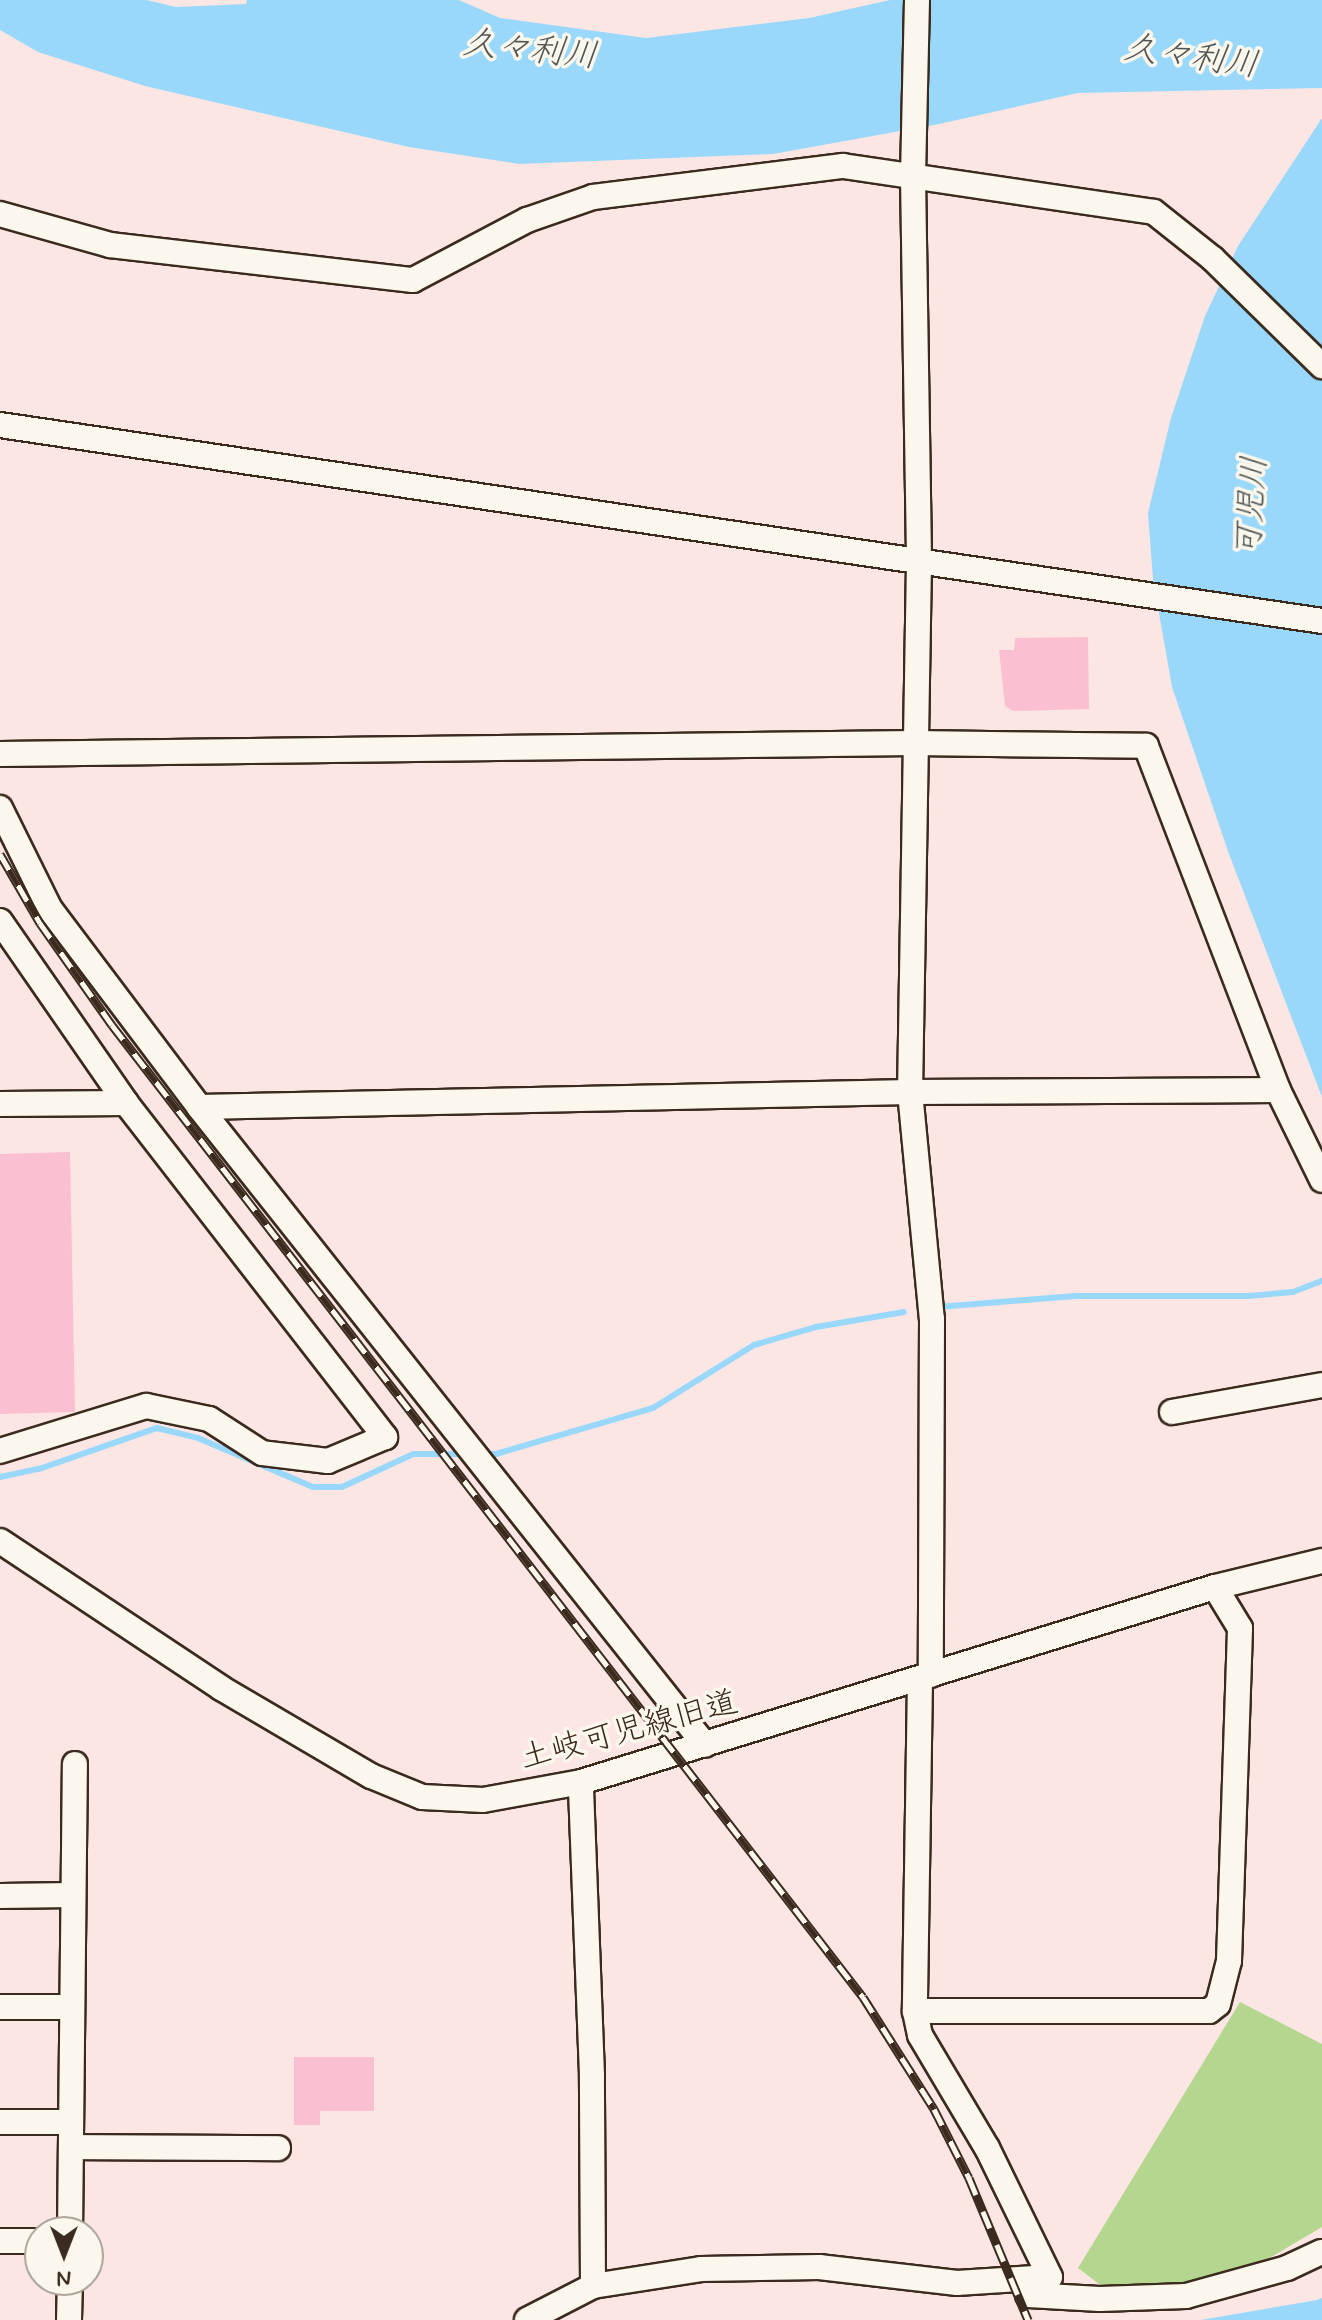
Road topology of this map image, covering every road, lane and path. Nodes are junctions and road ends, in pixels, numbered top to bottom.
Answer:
1 (917, 0) edge
2 (914, 164) junction
3 (0, 214) edge
4 (1322, 366) edge
5 (0, 425) edge
6 (919, 562) junction
7 (1322, 621) edge
8 (914, 743) junction
9 (0, 754) edge
10 (0, 808) edge
11 (0, 921) edge
12 (1278, 1090) junction
13 (910, 1092) junction
14 (126, 1103) junction
15 (0, 1104) edge
16 (199, 1107) junction
17 (1322, 1180) edge
18 (1322, 1385) edge
19 (1172, 1412) dead end
20 (0, 1451) edge
21 (0, 1541) edge
22 (1322, 1561) edge
23 (1215, 1587) junction
24 (925, 1678) junction
25 (705, 1745) junction
26 (75, 1764) dead end
27 (581, 1782) junction
28 (73, 1895) junction
29 (0, 1896) edge
30 (0, 2007) edge
31 (72, 2007) junction
32 (915, 2011) junction
33 (0, 2122) edge
34 (71, 2122) junction
35 (71, 2147) junction
36 (278, 2148) dead end
37 (70, 2216) edge
38 (0, 2241) edge
39 (24, 2241) edge
40 (1322, 2252) edge
41 (593, 2286) junction
42 (1028, 2295) dead end
43 (70, 2296) edge
44 (69, 2320) edge
45 (527, 2320) edge

1 - 2 street
2 - 3 street
2 - 4 street
2 - 6 street
5 - 6 street
6 - 7 street
6 - 8 street
8 - 9 street
8 - 12 street
8 - 13 street
10 - 16 street
11 - 14 street
12 - 13 street
12 - 17 street
13 - 16 street
13 - 24 street
14 - 15 street
14 - 20 street
16 - 25 street
18 - 19 street
21 - 27 street, 土岐可児線旧道
22 - 23 street, 土岐可児線旧道
23 - 24 street, 土岐可児線旧道
23 - 32 street
24 - 25 street, 土岐可児線旧道
24 - 32 street
25 - 27 street, 土岐可児線旧道
26 - 28 street
27 - 41 street
28 - 29 street
28 - 31 street
30 - 31 street
31 - 34 street
32 - 41 street
33 - 34 street
34 - 35 street
35 - 36 street
35 - 37 street
38 - 39 street
40 - 42 street
41 - 45 street
43 - 44 street

